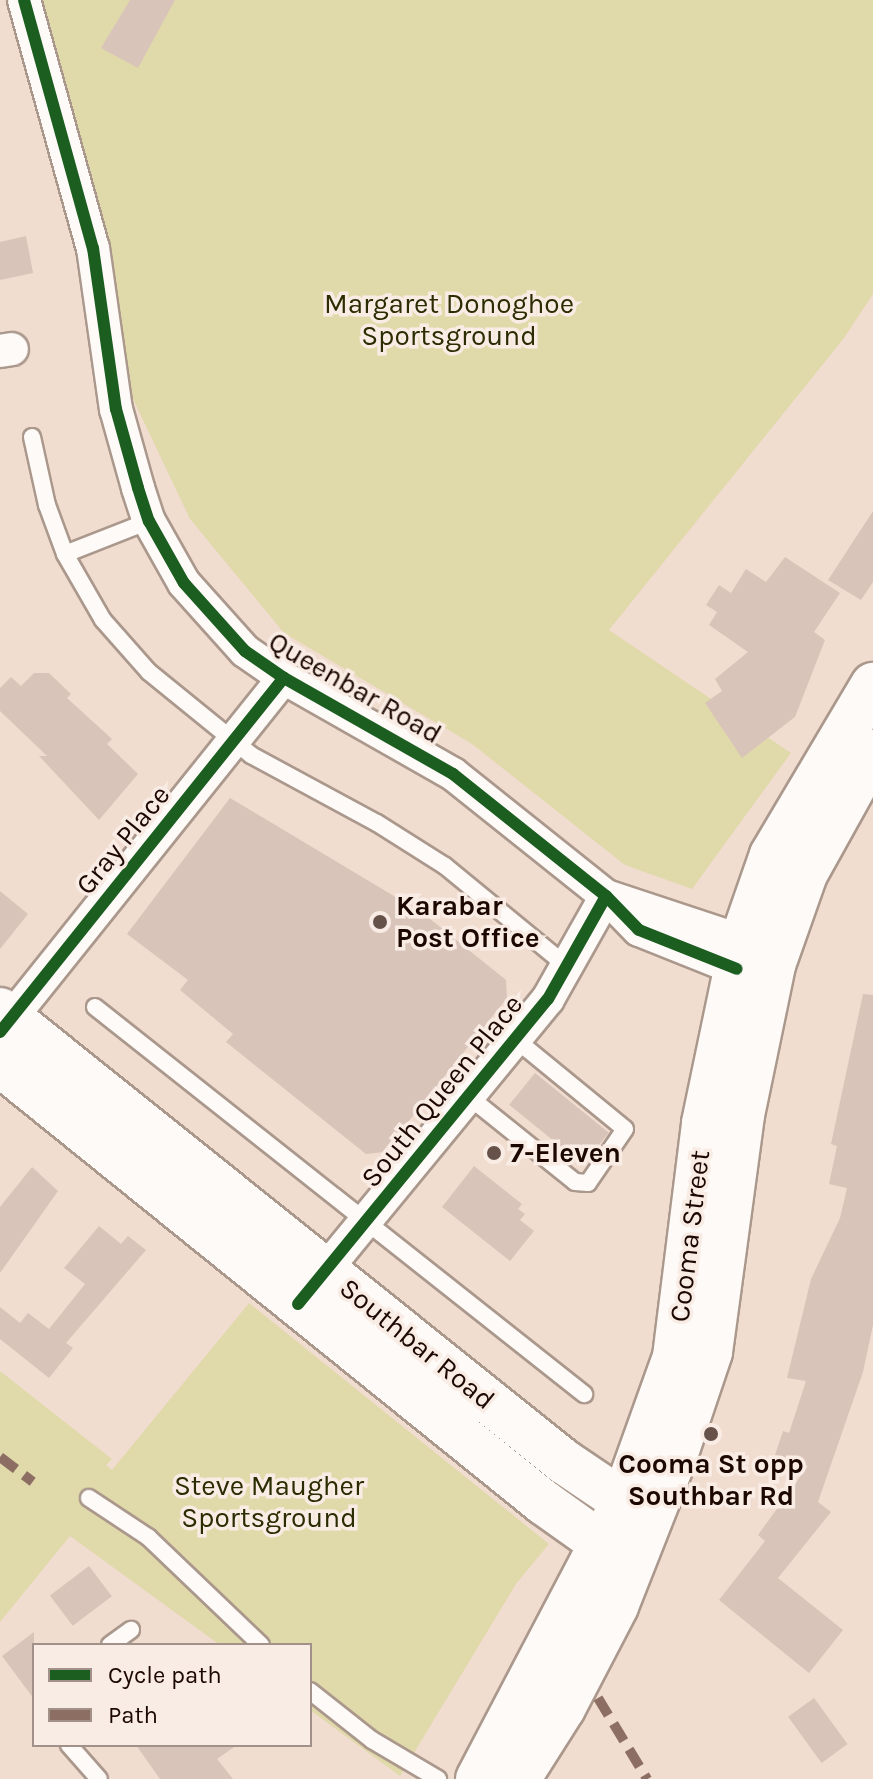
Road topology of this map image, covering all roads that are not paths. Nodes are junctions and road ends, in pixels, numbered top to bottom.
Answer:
1 (24, 0) edge
2 (32, 437) dead end
3 (149, 521) junction
4 (65, 554) junction
5 (284, 678) junction
6 (873, 685) edge
7 (232, 742) junction
8 (873, 752) edge
9 (606, 896) junction
10 (751, 958) junction
11 (568, 967) junction
12 (95, 1007) dead end
13 (4, 1020) edge
14 (515, 1039) junction
15 (0, 1064) edge
16 (468, 1096) junction
17 (366, 1222) junction
18 (311, 1287) junction
19 (584, 1394) dead end
20 (89, 1498) dead end
21 (637, 1512) junction
22 (618, 1556) junction
23 (131, 1630) dead end
24 (113, 1643) edge
25 (259, 1643) edge
26 (312, 1693) edge
27 (71, 1747) edge
28 (99, 1779) edge
29 (438, 1779) edge
30 (478, 1779) edge
31 (518, 1779) edge

1 - 3 street, Queenbar Road
2 - 4 lane
3 - 4 lane
3 - 5 street, Queenbar Road
4 - 7 lane
5 - 7 street, Gray Place
5 - 9 street, Queenbar Road
6 - 10 main road, Cooma Street
7 - 11 lane
7 - 13 street, Gray Place
8 - 10 main road, Cooma Street
9 - 10 street, Queenbar Road
9 - 11 street, South Queen Place
10 - 21 main road, Cooma Street
11 - 14 street, South Queen Place
12 - 17 lane
13 - 18 main road, Southbar Road
14 - 16 street, South Queen Place
14 - 16 lane
15 - 18 main road, Southbar Road
16 - 17 street, South Queen Place
17 - 18 street, South Queen Place
17 - 19 lane
18 - 21 main road, Southbar Road
18 - 22 main road, Southbar Road
20 - 25 lane
21 - 22 main road, Cooma Street
22 - 30 main road, Cooma Street
22 - 31 main road, Cooma Street
23 - 24 lane
26 - 29 lane
27 - 28 lane

